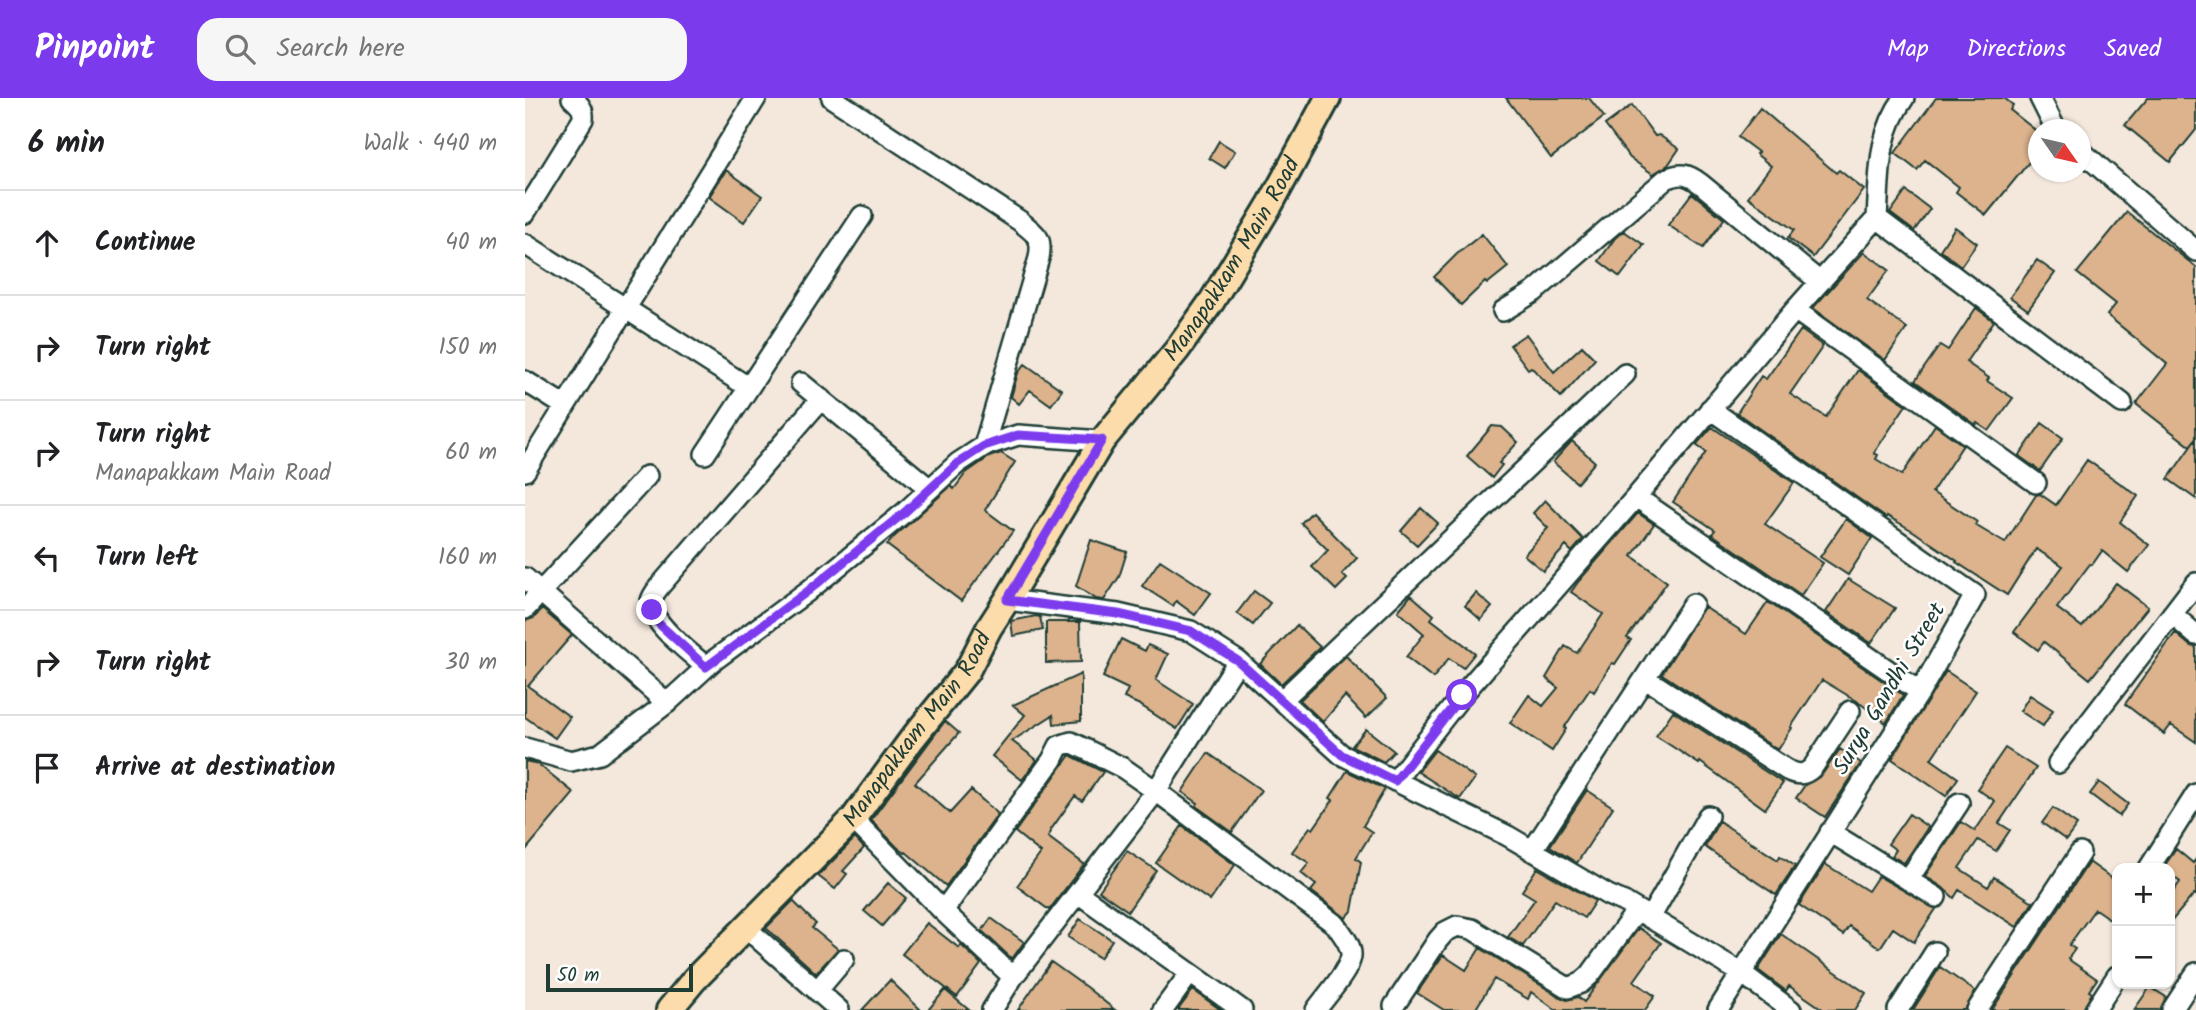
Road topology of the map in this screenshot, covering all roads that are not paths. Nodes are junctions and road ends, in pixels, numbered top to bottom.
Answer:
1 (572, 98) edge
2 (756, 98) edge
3 (832, 98) edge
4 (1328, 98) edge
5 (1904, 98) edge
6 (2040, 98) edge
7 (2050, 119) edge
8 (2091, 159) edge
9 (525, 213) edge
10 (862, 216) dead end
11 (1877, 218) junction
12 (525, 244) edge
13 (2194, 245) edge
14 (1820, 282) junction
15 (625, 308) junction
16 (1795, 310) junction
17 (1503, 311) dead end
18 (1625, 374) dead end
19 (525, 381) edge
20 (801, 383) dead end
21 (748, 387) junction
22 (821, 399) junction
23 (2122, 403) dead end
24 (565, 406) junction
25 (1710, 409) junction
26 (1102, 440) junction
27 (984, 446) junction
28 (705, 454) dead end
29 (525, 471) edge
30 (647, 476) dead end
31 (2036, 483) dead end
32 (930, 489) junction
33 (1636, 497) junction
34 (525, 578) edge
35 (2196, 583) edge
36 (541, 592) junction
37 (1007, 600) junction
38 (1693, 604) dead end
39 (525, 609) edge
40 (2172, 614) junction
41 (2196, 635) edge
42 (1238, 661) junction
43 (706, 667) junction
44 (1645, 678) junction
45 (1920, 692) junction
46 (1282, 700) junction
47 (667, 703) junction
48 (1850, 711) dead end
49 (525, 748) edge
50 (2058, 764) dead end
51 (1395, 781) junction
52 (1156, 790) junction
53 (2196, 794) edge
54 (1959, 803) dead end
55 (1708, 816) dead end
56 (853, 819) junction
57 (1831, 832) junction
58 (1532, 851) junction
59 (2080, 853) dead end
60 (2152, 863) edge
61 (1908, 880) junction
62 (1078, 893) junction
63 (1936, 897) dead end
64 (943, 911) junction
65 (1643, 914) junction
66 (745, 927) junction
67 (1934, 952) dead end
68 (844, 959) dead end
69 (1190, 973) junction
70 (2196, 973) edge
71 (1743, 974) junction
72 (1013, 977) junction
73 (2112, 984) edge
74 (817, 991) junction
75 (1394, 1006) dead end
76 (669, 1010) edge
77 (839, 1010) edge
78 (992, 1010) edge
79 (1163, 1010) edge
80 (1242, 1010) edge
81 (1316, 1010) edge
82 (1718, 1010) edge
83 (1791, 1010) edge
84 (1898, 1010) edge
85 (1977, 1010) edge
86 (2095, 1010) edge
87 (2172, 1010) edge

1 - 9 street
2 - 15 street
3 - 27 street
4 - 26 main road, Manapakkam Main Road
5 - 11 street
6 - 7 street
8 - 13 street
10 - 21 street
11 - 14 street
11 - 23 street
12 - 15 street
14 - 16 street
14 - 17 street
15 - 21 street
15 - 24 street
16 - 25 street
16 - 31 street
18 - 46 street
19 - 24 street
20 - 22 street
21 - 28 street
22 - 32 street
22 - 43 street
24 - 29 street
25 - 33 street
25 - 45 street, Surya Gandhi Street
26 - 27 street
26 - 37 main road, Manapakkam Main Road
27 - 32 street
30 - 36 street
32 - 43 street
33 - 45 street
33 - 51 street
34 - 36 street
35 - 40 street
36 - 39 street
36 - 47 street
37 - 42 street
37 - 56 main road, Manapakkam Main Road
38 - 44 street
40 - 41 street
40 - 50 street
42 - 46 street
42 - 52 street
43 - 47 street
44 - 48 street
44 - 58 street
45 - 57 street, Surya Gandhi Street
46 - 51 street
47 - 49 street
51 - 58 street
52 - 62 street
52 - 64 street
52 - 81 street
53 - 60 street
54 - 61 street
55 - 65 street
56 - 64 street
56 - 66 main road, Manapakkam Main Road
57 - 61 street
57 - 71 street, Surya Gandhi Street
58 - 65 street
59 - 85 street
61 - 63 street
62 - 69 street
62 - 72 street
64 - 72 street
65 - 71 street
65 - 75 street
66 - 74 street
66 - 76 main road, Manapakkam Main Road
67 - 84 street
68 - 74 street
69 - 79 street
69 - 80 street
70 - 87 street
71 - 82 street, Surya Gandhi Street
71 - 83 street
72 - 78 street
73 - 86 street
74 - 77 street

